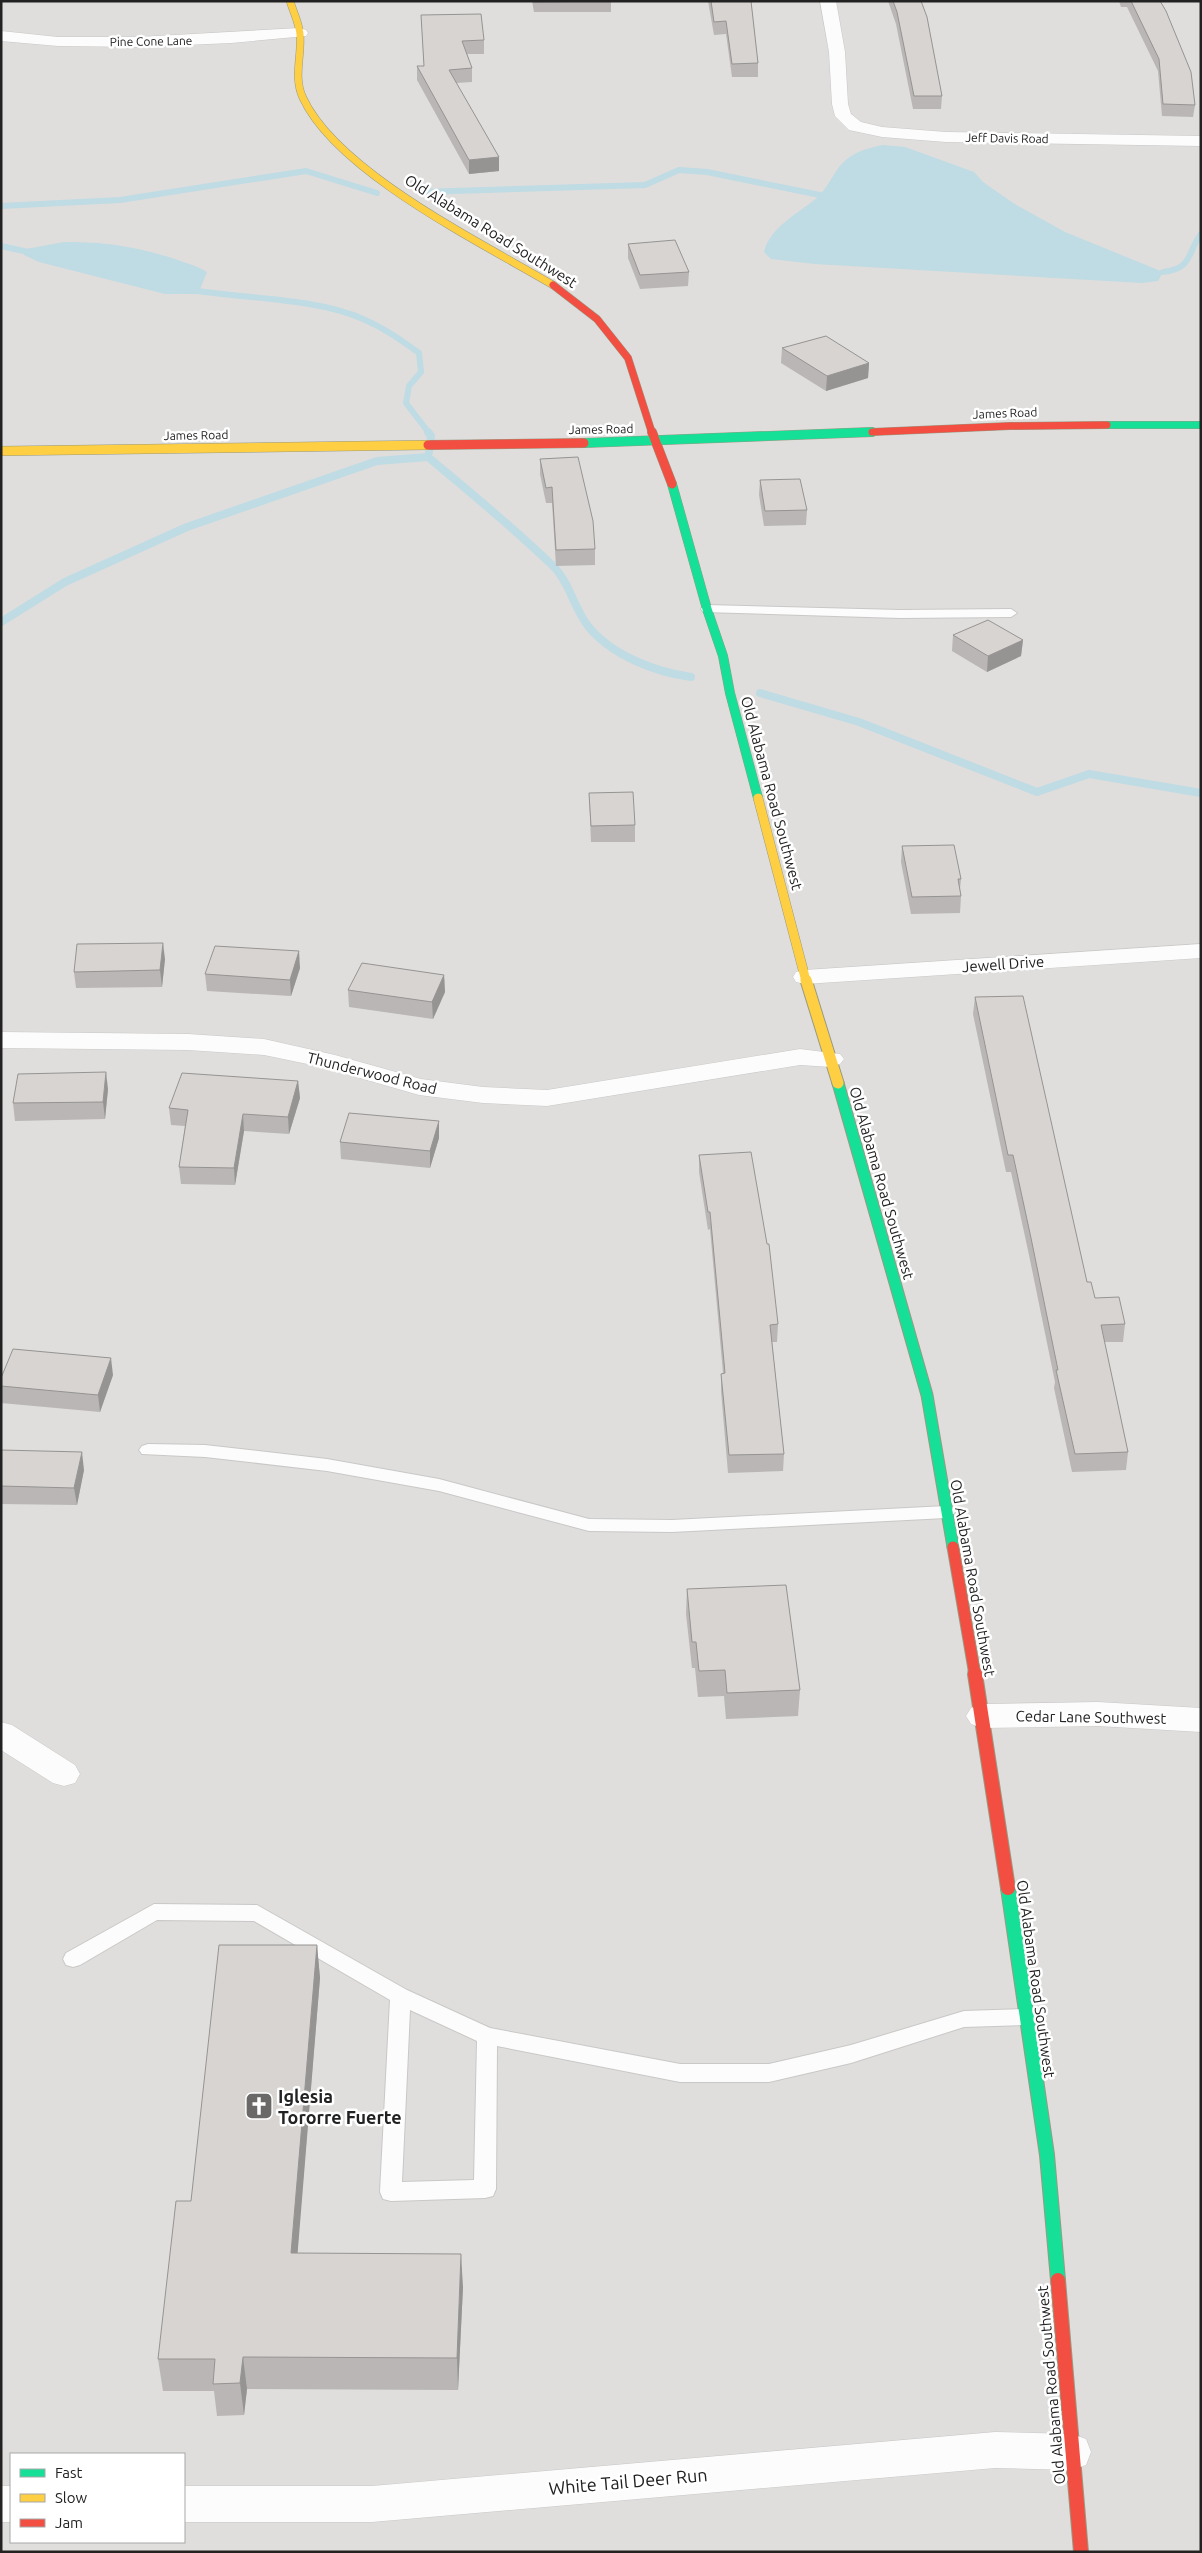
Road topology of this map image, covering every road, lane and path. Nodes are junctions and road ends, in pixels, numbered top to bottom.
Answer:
1 (290, 1) edge
2 (828, 1) edge
3 (300, 33) junction
4 (1, 36) edge
5 (1201, 141) edge
6 (1201, 425) edge
7 (655, 442) junction
8 (1, 451) edge
9 (706, 609) junction
10 (1011, 613) dead end
11 (1201, 951) edge
12 (805, 977) junction
13 (1, 1040) edge
14 (831, 1059) junction
15 (148, 1450) dead end
16 (946, 1512) junction
17 (982, 1716) junction
18 (1201, 1720) edge
19 (1, 1734) edge
20 (64, 1774) dead end
21 (73, 1959) dead end
22 (400, 1996) junction
23 (1027, 2017) junction
24 (487, 2036) junction
25 (1072, 2452) junction
26 (185, 2504) edge
27 (1081, 2552) edge

1 - 3 street, Old Alabama Road Southwest
2 - 5 street, Jeff Davis Road
3 - 4 street, Pine Cone Lane
3 - 7 street, Old Alabama Road Southwest
6 - 7 street, James Road
7 - 8 street, James Road
7 - 9 street, Old Alabama Road Southwest
9 - 10 lane
9 - 12 street, Old Alabama Road Southwest
11 - 12 street, Jewell Drive
12 - 14 street, Old Alabama Road Southwest
13 - 14 street, Thunderwood Road
14 - 16 street, Old Alabama Road Southwest
15 - 16 lane
16 - 17 street, Old Alabama Road Southwest
17 - 18 street, Cedar Lane Southwest
17 - 23 street, Old Alabama Road Southwest
19 - 20 street
21 - 22 lane
22 - 24 lane
22 - 24 lane
23 - 24 lane
23 - 25 street, Old Alabama Road Southwest
25 - 26 street, White Tail Deer Run
25 - 27 street, Old Alabama Road Southwest

